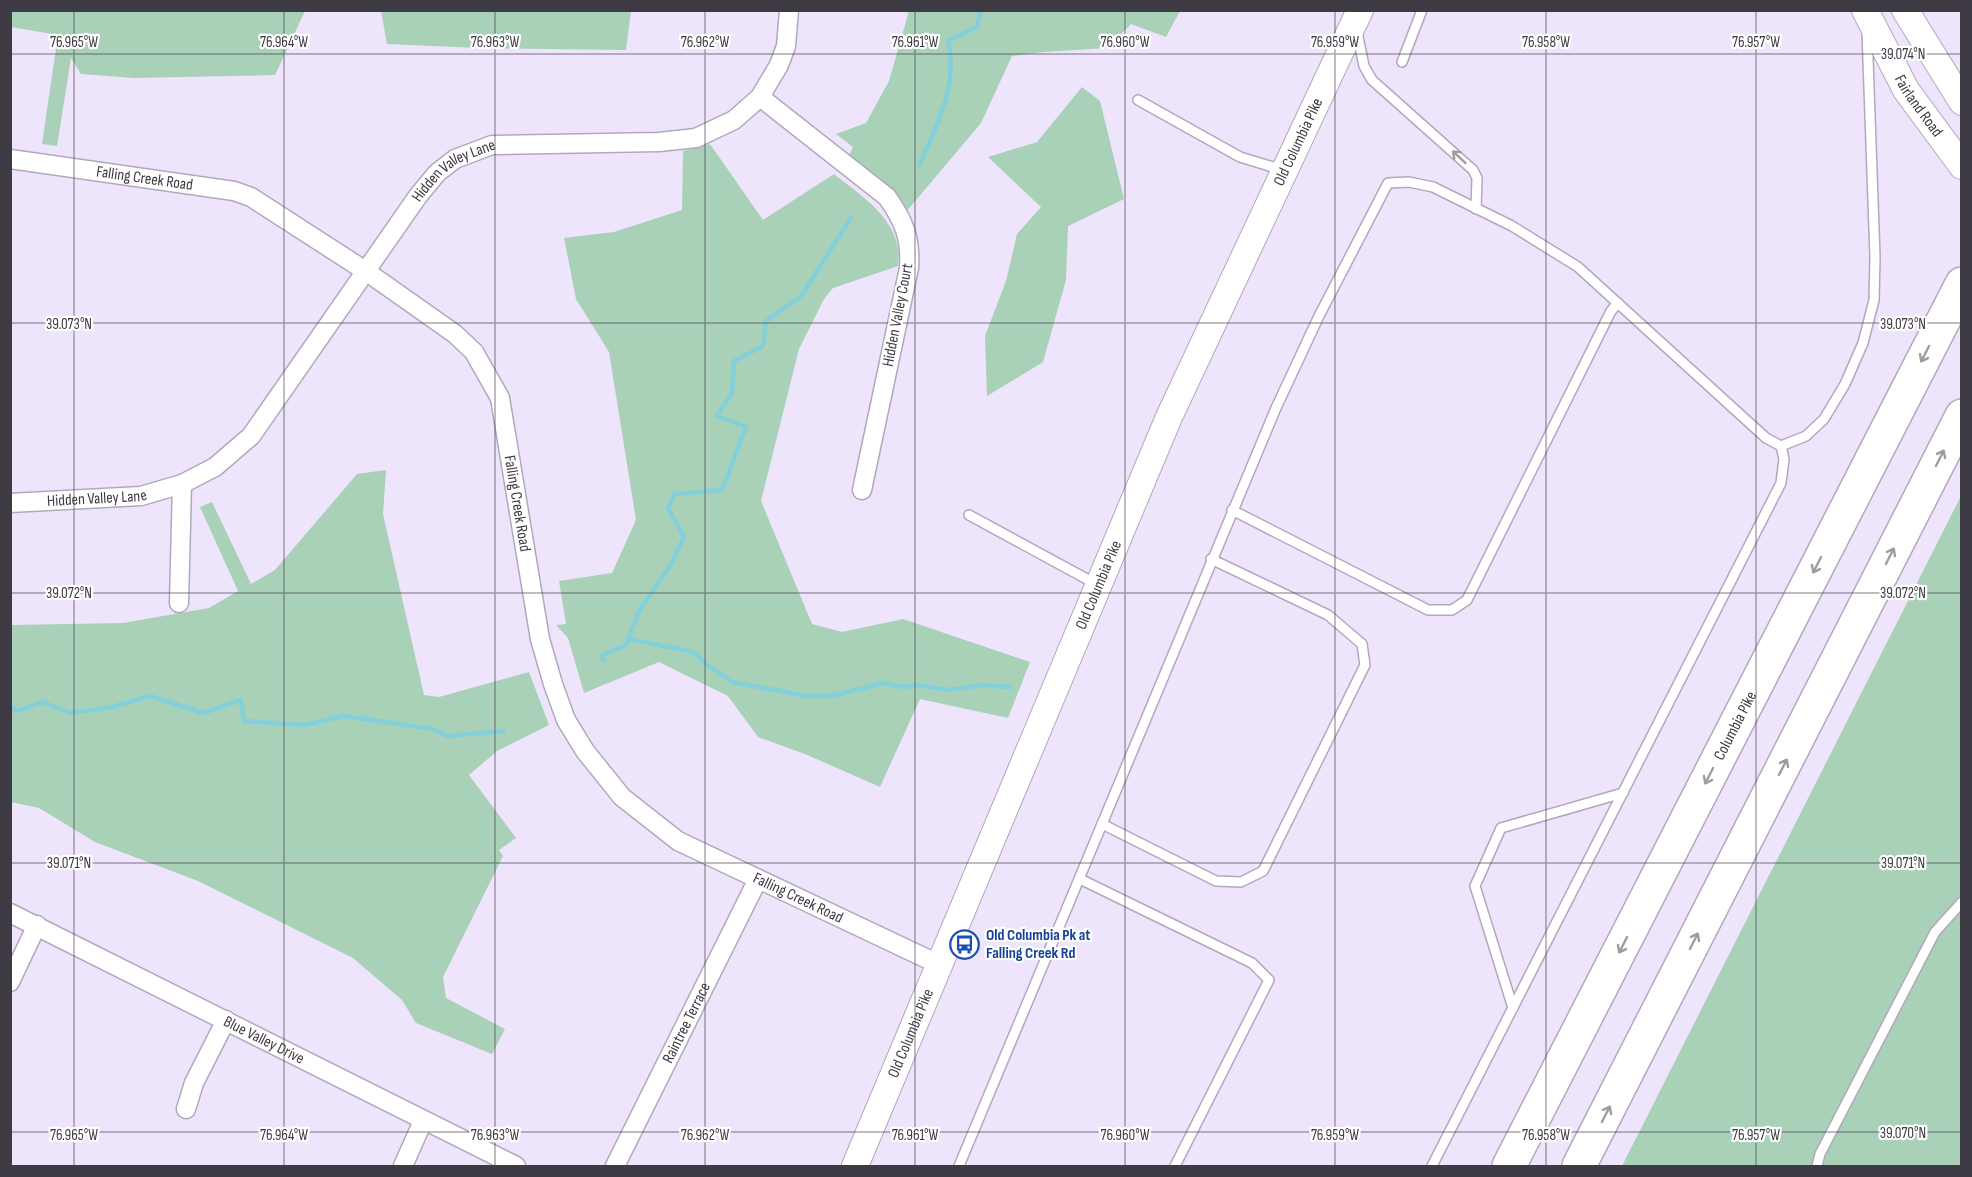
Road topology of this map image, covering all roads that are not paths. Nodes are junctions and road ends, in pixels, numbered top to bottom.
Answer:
1 (789, 10) edge
2 (1422, 10) edge
3 (1905, 10) edge
4 (1866, 13) edge
5 (1358, 16) edge
6 (1402, 62) dead end
7 (760, 97) junction
8 (1138, 100) dead end
9 (1962, 102) edge
10 (10, 159) edge
11 (1962, 166) edge
12 (1285, 170) junction
13 (1476, 208) junction
14 (367, 272) junction
15 (1962, 284) edge
16 (1618, 303) junction
17 (1961, 417) edge
18 (1781, 446) junction
19 (182, 484) junction
20 (862, 490) dead end
21 (10, 502) edge
22 (1232, 510) junction
23 (969, 515) dead end
24 (1211, 559) junction
25 (1098, 584) junction
26 (179, 603) dead end
27 (1623, 793) junction
28 (1102, 824) junction
29 (758, 879) junction
30 (1080, 879) junction
31 (1962, 902) edge
32 (10, 913) edge
33 (36, 925) junction
34 (938, 964) junction
35 (10, 982) edge
36 (1513, 1008) junction
37 (226, 1020) junction
38 (186, 1109) dead end
39 (423, 1121) junction
40 (403, 1167) edge
41 (516, 1167) edge
42 (615, 1167) edge
43 (855, 1167) edge
44 (959, 1167) edge
45 (1175, 1167) edge
46 (1431, 1167) edge
47 (1509, 1167) edge
48 (1579, 1167) edge
49 (1817, 1167) edge

1 - 7 street, Hidden Valley Lane
2 - 6 lane
3 - 9 main road
4 - 11 main road, Fairland Road
4 - 18 lane
5 - 12 main road, Old Columbia Pike
13 -> 5 lane
7 - 14 street, Hidden Valley Lane
7 - 20 street, Hidden Valley Court
8 - 12 lane
10 - 14 street, Falling Creek Road
12 - 25 main road, Old Columbia Pike
13 - 16 lane
13 - 22 lane
14 - 19 street, Hidden Valley Lane
14 - 29 street, Falling Creek Road
15 -> 47 highway, Columbia Pike
16 - 18 lane
16 - 22 lane
48 -> 17 highway
18 - 27 lane
19 - 21 street, Hidden Valley Lane
19 - 26 street
22 - 24 lane
23 - 25 lane
24 - 28 lane
24 - 28 lane
25 - 34 main road, Old Columbia Pike
27 - 36 lane
27 - 36 lane
28 - 30 lane
29 - 34 street, Falling Creek Road
29 - 42 street, Raintree Terrace
30 - 44 lane
30 - 45 lane
31 - 49 lane
32 - 33 street, Blue Valley Drive
33 - 35 street
33 - 37 street, Blue Valley Drive
34 - 43 main road, Old Columbia Pike
36 - 46 lane
37 - 38 street
37 - 39 street, Blue Valley Drive
39 - 40 street
39 - 41 street, Blue Valley Drive

